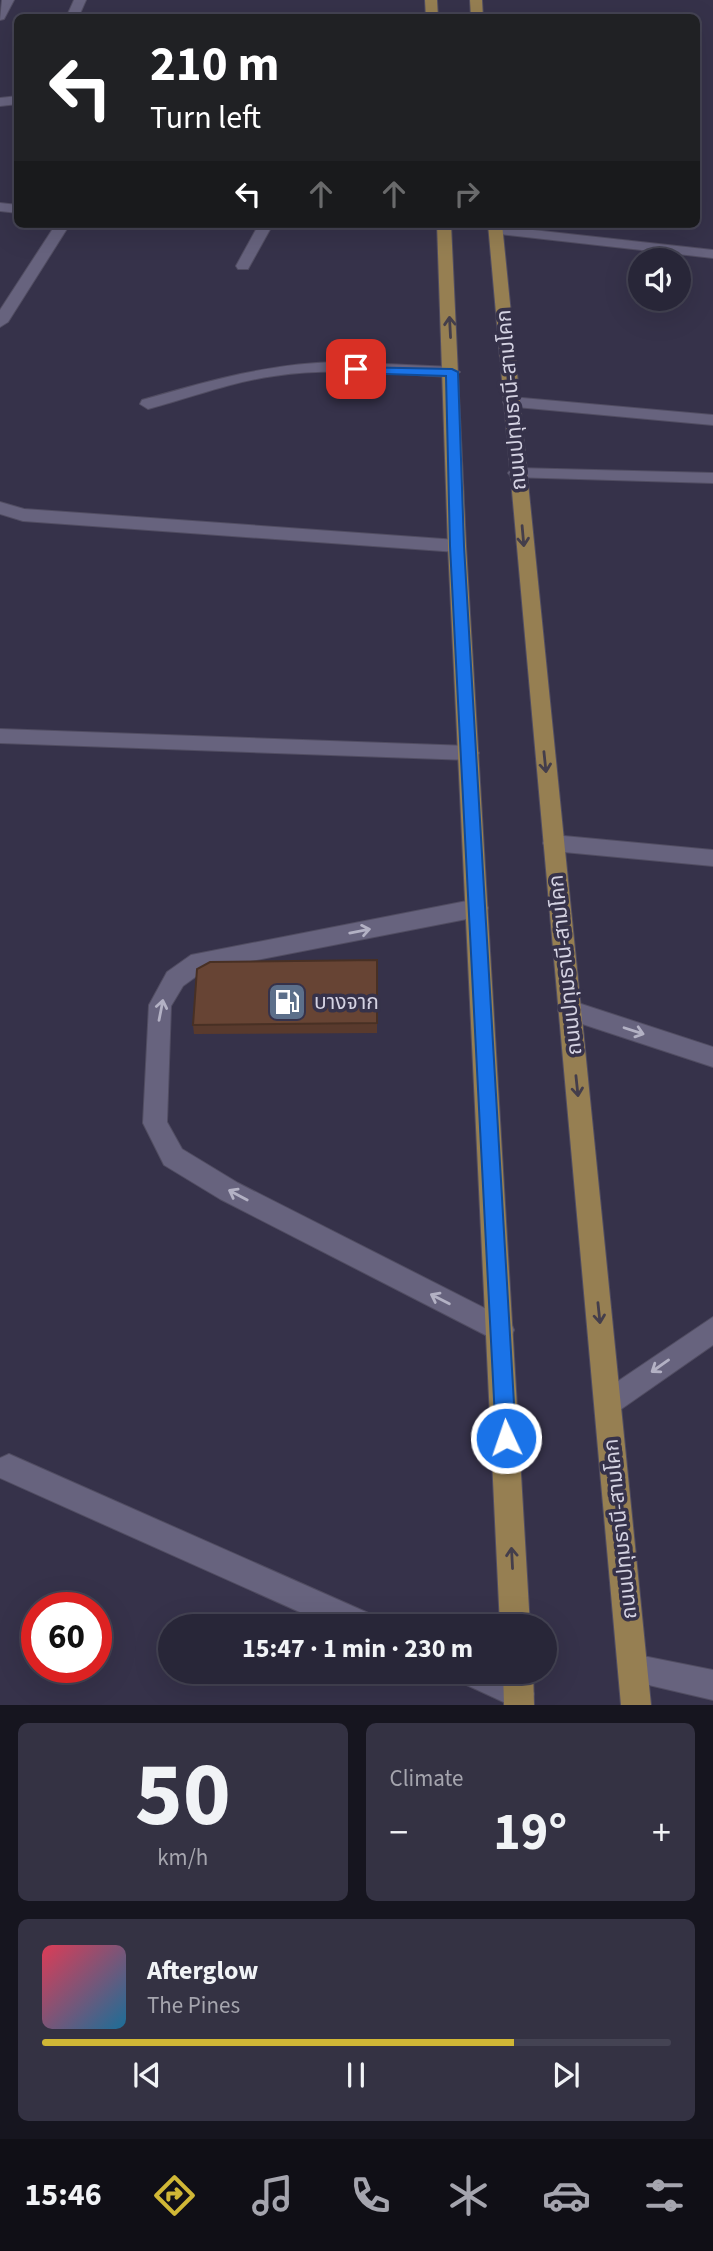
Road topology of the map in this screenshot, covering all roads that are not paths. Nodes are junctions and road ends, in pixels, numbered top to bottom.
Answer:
1 (8, 0) edge
2 (0, 16) edge
3 (59, 228) edge
4 (263, 228) edge
5 (444, 228) edge
6 (496, 228) edge
7 (504, 228) edge
8 (713, 254) edge
9 (243, 266) dead end
10 (0, 322) edge
11 (452, 372) junction
12 (511, 402) junction
13 (148, 404) dead end
14 (713, 420) edge
15 (517, 473) junction
16 (713, 478) edge
17 (0, 508) edge
18 (457, 546) junction
19 (0, 736) edge
20 (468, 753) junction
21 (553, 844) junction
22 (713, 858) edge
23 (477, 908) junction
24 (569, 1010) junction
25 (713, 1057) edge
26 (501, 1330) junction
27 (713, 1330) edge
28 (608, 1403) junction
29 (9, 1468) dead end
30 (338, 1614) edge
31 (514, 1614) edge
32 (633, 1669) junction
33 (713, 1685) edge
34 (636, 1705) edge

1 - 2 street
3 - 10 street
4 - 9 street
11 -> 5 main road
6 - 12 main road, ถนนปทุมธานี-สามโคก
7 - 8 street
11 - 13 street
11 - 18 main road
12 - 14 street
12 - 15 main road, ถนนปทุมธานี-สามโคก
15 - 16 street
15 -> 21 main road, ถนนปทุมธานี-สามโคก
17 - 18 street
18 - 20 main road
19 - 20 street
20 - 23 main road
21 - 22 street
21 - 24 main road, ถนนปทุมธานี-สามโคก
23 - 26 main road
26 -> 23 street
24 -> 25 street
24 -> 28 main road, ถนนปทุมธานี-สามโคก
31 -> 26 main road
27 -> 28 street
28 - 32 main road, ถนนปทุมธานี-สามโคก
29 - 30 street
32 - 33 street
32 - 34 main road, ถนนปทุมธานี-สามโคก

